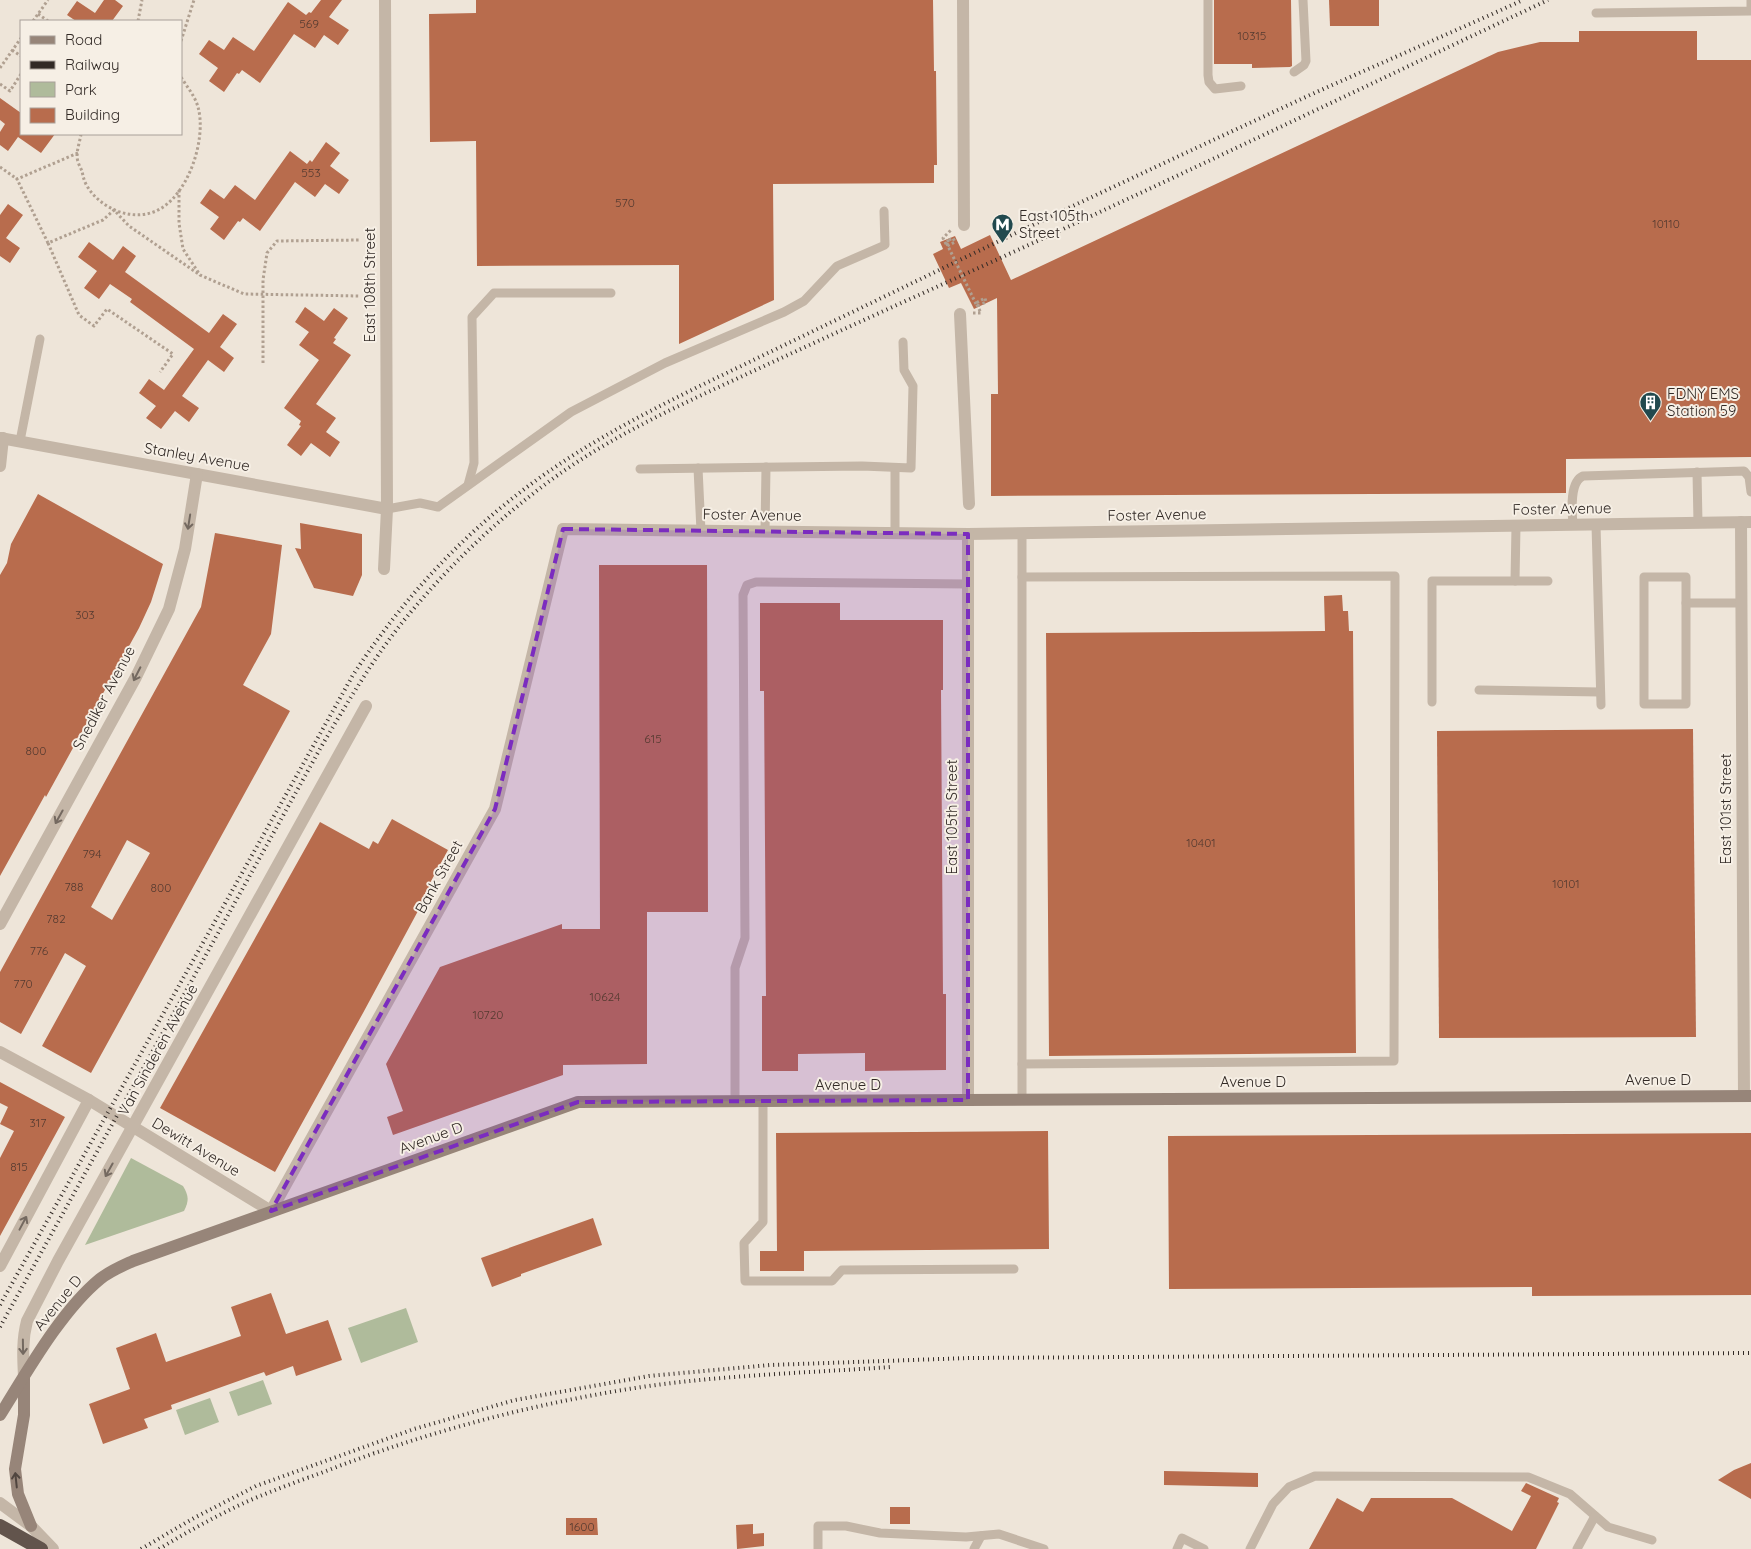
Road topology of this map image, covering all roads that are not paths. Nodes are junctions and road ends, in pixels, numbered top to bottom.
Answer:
1 (385, 0) edge
2 (963, 0) edge
3 (1208, 0) edge
4 (1303, 0) edge
5 (1751, 0) edge
6 (1596, 13) dead end
7 (1294, 72) dead end
8 (1241, 86) dead end
9 (884, 211) dead end
10 (964, 225) dead end
11 (611, 293) dead end
12 (960, 314) dead end
13 (40, 339) dead end
14 (903, 342) dead end
15 (2, 438) edge
16 (20, 441) junction
17 (0, 466) edge
18 (766, 467) junction
19 (640, 468) dead end
20 (698, 468) junction
21 (895, 468) junction
22 (1696, 472) junction
23 (197, 474) junction
24 (468, 485) junction
25 (1751, 492) edge
26 (969, 504) dead end
27 (387, 509) junction
28 (1746, 522) edge
29 (1698, 523) junction
30 (1573, 525) junction
31 (1596, 525) junction
32 (1516, 526) junction
33 (563, 529) joint
34 (701, 531) junction
35 (765, 532) junction
36 (895, 533) junction
37 (968, 534) junction
38 (1022, 534) junction
39 (384, 569) dead end
40 (1022, 577) junction
41 (1515, 581) junction
42 (1548, 582) dead end
43 (968, 584) junction
44 (1741, 602) junction
45 (1686, 603) junction
46 (1480, 690) dead end
47 (1600, 692) junction
48 (1432, 702) dead end
49 (1601, 705) dead end
50 (366, 706) dead end
51 (0, 924) edge
52 (0, 1052) edge
53 (1022, 1064) junction
54 (1747, 1096) edge
55 (89, 1100) junction
56 (968, 1100) junction
57 (1022, 1100) junction
58 (735, 1102) junction
59 (763, 1102) junction
60 (133, 1128) junction
61 (271, 1212) junction
62 (0, 1266) edge
63 (1014, 1269) dead end
64 (24, 1376) junction
65 (0, 1414) edge
66 (0, 1503) edge
67 (1595, 1516) junction
68 (0, 1526) edge
69 (31, 1526) junction
70 (981, 1536) junction
71 (1652, 1540) dead end
72 (41, 1549) edge
73 (53, 1549) edge
74 (818, 1549) edge
75 (974, 1549) edge
76 (1044, 1549) edge
77 (1177, 1549) edge
78 (1204, 1549) edge
79 (1250, 1549) edge
80 (1577, 1549) edge

1 - 27 street, East 108th Street
2 - 10 street
3 - 8 lane
4 - 7 lane
5 - 6 lane
9 - 24 lane
11 - 24 lane
12 - 26 street
13 - 16 lane
14 - 21 lane
15 - 16 street, Stanley Avenue
15 - 17 street
16 - 23 street, Stanley Avenue
18 - 20 lane
18 - 21 lane
18 - 35 lane
19 - 20 lane
20 - 34 lane
21 - 36 lane
22 - 25 lane
22 - 29 lane
22 - 30 lane
23 - 27 street, Stanley Avenue
23 -> 51 street, Snediker Avenue
24 - 27 lane
27 - 39 street, East 108th Street
28 - 29 street, Foster Avenue
28 - 44 street, East 101st Street
29 - 31 street, Foster Avenue
30 - 31 street, Foster Avenue
30 - 32 street, Foster Avenue
31 - 47 lane
32 - 38 street, Foster Avenue
32 - 41 lane
33 - 34 street, Foster Avenue
33 - 61 street, Bank Street
34 - 35 street, Foster Avenue
35 - 36 street, Foster Avenue
36 - 37 street, Foster Avenue
37 - 38 street, Foster Avenue
37 - 43 street, East 105th Street
38 - 40 lane
40 - 53 lane
40 - 53 lane
41 - 42 lane
41 - 48 lane
43 - 56 street, East 105th Street
43 - 58 lane
44 - 45 lane
44 - 54 street, East 101st Street
45 - 45 lane
46 - 47 lane
47 - 49 lane
50 - 60 street, Van Sinderen Avenue
52 - 55 street, Dewitt Avenue
53 - 57 lane
54 - 57 main road, Avenue D
55 - 60 street, Dewitt Avenue
62 -> 55 street
56 - 57 main road, Avenue D
56 - 59 main road, Avenue D
58 - 59 main road, Avenue D
58 - 61 main road, Avenue D
59 - 63 lane
60 - 61 street, Dewitt Avenue
60 -> 64 street, Van Sinderen Avenue
61 - 64 main road, Avenue D
64 - 65 main road
69 -> 64 main road
66 - 69 street
67 - 71 lane
67 - 79 lane
67 - 80 lane
68 - 72 highway
69 - 73 street
70 - 74 lane
70 - 75 lane
70 - 76 lane
77 - 78 lane

